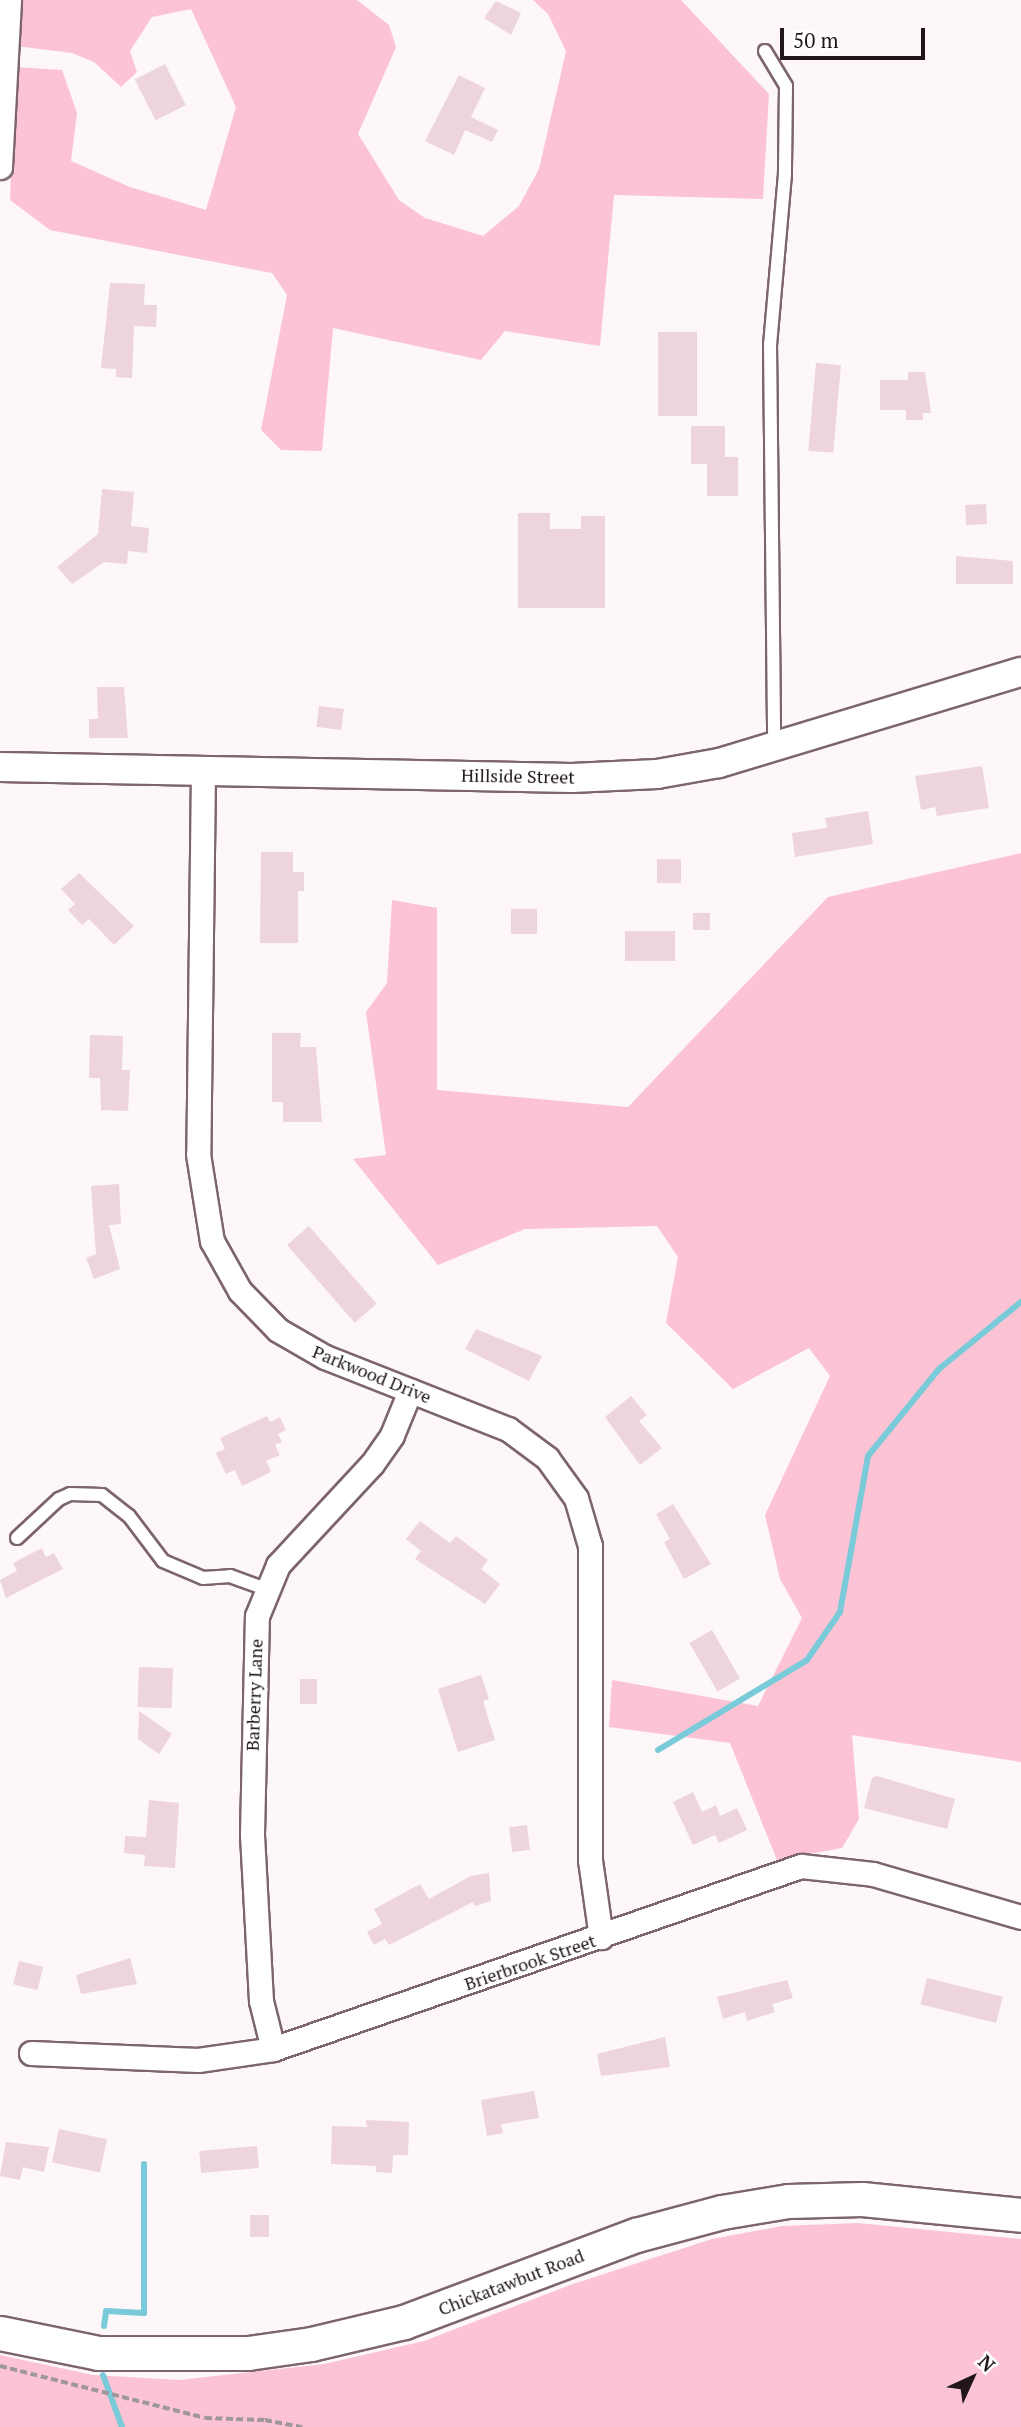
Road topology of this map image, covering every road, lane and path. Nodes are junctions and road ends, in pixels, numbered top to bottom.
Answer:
1 (9, 0) edge
2 (765, 51) dead end
3 (0, 167) edge
4 (1021, 672) edge
5 (775, 746) junction
6 (0, 767) edge
7 (203, 771) junction
8 (410, 1391) junction
9 (17, 1538) dead end
10 (265, 1589) junction
11 (1021, 1917) edge
12 (601, 1937) junction
13 (274, 2049) junction
14 (31, 2053) dead end
15 (1021, 2215) edge
16 (0, 2333) edge
17 (0, 2366) edge
18 (302, 2427) edge

1 - 3 street
2 - 5 lane
4 - 5 street, Hillside Street
5 - 7 street, Hillside Street
6 - 7 street, Hillside Street
7 - 8 street, Parkwood Drive
8 - 10 street, Barberry Lane
8 - 12 street, Parkwood Drive
9 - 10 lane
10 - 13 street, Barberry Lane
11 - 12 street, Brierbrook Street
12 - 13 street, Brierbrook Street
13 - 14 street, Brierbrook Street
15 - 16 main road, Chickatawbut Road
17 - 18 path

